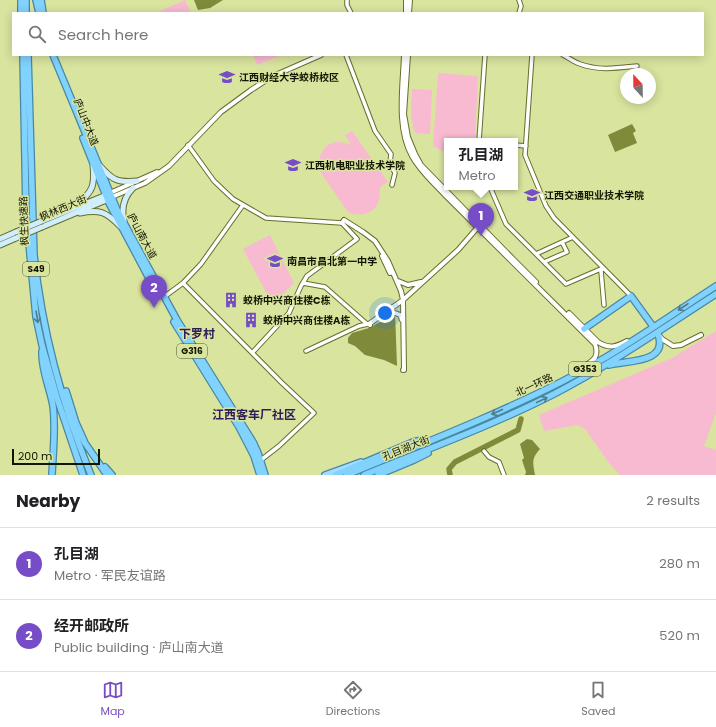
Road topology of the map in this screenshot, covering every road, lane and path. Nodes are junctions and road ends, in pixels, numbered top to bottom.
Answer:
1 (21, 0) edge
2 (26, 0) edge
3 (36, 0) edge
4 (41, 0) edge
5 (347, 0) edge
6 (406, 0) edge
7 (410, 0) edge
8 (519, 0) edge
9 (21, 12) edge
10 (26, 12) edge
11 (39, 12) edge
12 (43, 12) edge
13 (350, 12) edge
14 (406, 12) edge
15 (409, 12) edge
16 (519, 12) edge
17 (23, 56) edge
18 (28, 56) edge
19 (50, 56) edge
20 (53, 56) edge
21 (314, 56) edge
22 (319, 56) edge
23 (346, 56) edge
24 (404, 56) edge
25 (408, 56) edge
26 (485, 56) edge
27 (532, 56) edge
28 (565, 56) edge
29 (637, 66) dead end
30 (479, 138) edge
31 (188, 145) junction
32 (518, 145) edge
33 (526, 146) junction
34 (94, 161) junction
35 (137, 181) junction
36 (392, 185) dead end
37 (133, 188) junction
38 (444, 189) edge
39 (445, 190) edge
40 (491, 190) edge
41 (109, 196) junction
42 (243, 205) junction
43 (70, 209) junction
44 (63, 218) junction
45 (342, 223) junction
46 (124, 227) junction
47 (480, 227) junction
48 (573, 237) junction
49 (0, 239) edge
50 (562, 242) junction
51 (0, 245) edge
52 (536, 254) junction
53 (544, 262) junction
54 (603, 268) junction
55 (396, 278) junction
56 (424, 282) junction
57 (183, 283) junction
58 (303, 283) junction
59 (716, 286) edge
60 (716, 294) edge
61 (631, 296) junction
62 (164, 297) junction
63 (40, 301) junction
64 (402, 302) junction
65 (604, 306) dead end
66 (385, 314) junction
67 (402, 320) junction
68 (368, 324) junction
69 (652, 325) dead end
70 (583, 330) junction
71 (646, 331) junction
72 (658, 334) joint
73 (700, 335) dead end
74 (42, 345) junction
75 (306, 351) dead end
76 (253, 352) junction
77 (603, 367) junction
78 (562, 382) junction
79 (444, 435) junction
80 (454, 438) junction
81 (393, 451) junction
82 (484, 451) dead end
83 (261, 460) junction
84 (99, 462) junction
85 (394, 469) junction
86 (52, 475) edge
87 (83, 475) edge
88 (91, 475) edge
89 (107, 475) edge
90 (112, 475) edge
91 (260, 475) edge
92 (265, 475) edge
93 (325, 475) edge
94 (336, 475) edge
95 (347, 475) edge
96 (364, 475) edge
97 (378, 475) edge
98 (381, 475) edge
99 (504, 475) edge

1 - 9 highway
2 - 10 highway
3 - 11 highway
4 - 12 highway
5 - 13 street
6 - 14 street
7 - 15 street
8 - 16 street
17 -> 74 highway, 枫生快速路 / S49
18 - 63 highway, 枫生快速路 / S49
19 - 34 highway, 庐山中大道 / G316
20 - 34 highway, 庐山中大道 / G316
21 - 35 street
22 - 31 street
23 - 36 street
24 - 47 street
25 - 38 street
26 - 30 street
27 - 33 street
28 - 29 street
31 - 37 street
31 - 42 street
32 - 33 street
33 - 48 street
34 - 35 main road
34 - 41 highway, 庐山中大道 / G316
34 - 43 main road
35 - 41 street
37 - 41 street
37 - 46 main road
39 - 47 street
40 - 52 street
41 - 43 main road, 枫林西大街
41 - 44 main road, 枫林西大街
41 - 46 highway, 庐山南大道 / G316
42 - 45 street
42 - 57 street
43 - 49 main road, 枫林西大街, bridge
44 - 46 main road
44 - 51 main road, 枫林西大街, bridge
45 - 55 street
45 - 58 street
45 - 64 street
46 - 62 highway, 庐山南大道 / G316
46 - 91 highway, 庐山南大道 / G316
47 - 56 street
47 - 64 street
47 - 70 street
48 - 50 street
48 - 54 street
50 - 52 street
50 - 53 street
52 - 53 street
53 - 54 street
54 - 61 street
54 - 65 street
55 - 56 street
55 - 64 street
56 - 64 street
57 - 62 street
57 - 76 street
58 - 68 street
58 - 76 street
59 -> 71 highway, 北一环路 / G353
60 - 77 highway, 北一环路 / G353
61 - 69 highway
61 - 70 highway
62 - 83 highway, 庐山南大道 / G316
63 - 84 highway
63 - 88 highway, 枫生快速路 / S49
64 - 66 street
64 - 67 street
64 - 67 street
64 - 68 street
66 - 67 street
66 - 68 street
68 - 75 street
70 - 71 street
70 - 78 street
71 - 78 highway, 北一环路 / G353
72 - 73 street
72 - 77 highway
74 - 86 highway
74 - 87 highway, 枫生快速路 / S49
76 - 83 street
80 -> 77 highway, 北一环路 / G353
78 -> 79 highway, 北一环路 / G353
79 - 81 highway, G353
79 - 95 highway, 北一环路
80 - 85 highway, G353
80 - 96 highway, 孔目湖大街
81 - 93 main road, G353
81 - 94 highway
82 - 99 street
83 - 92 highway, 庐山南大道 / G316
84 - 89 highway
84 - 90 highway
85 - 97 highway
85 - 98 main road, G353

